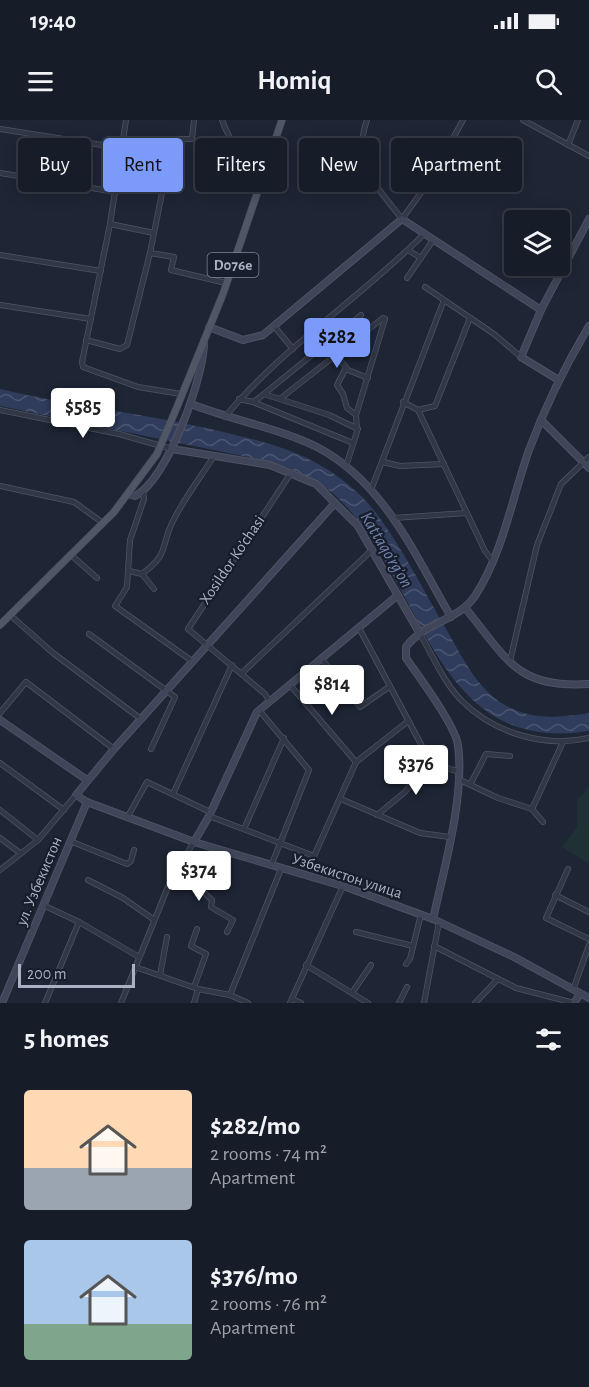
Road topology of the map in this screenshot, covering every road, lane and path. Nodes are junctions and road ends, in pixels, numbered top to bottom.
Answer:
1 (126, 120) edge
2 (194, 120) edge
3 (222, 120) edge
4 (282, 120) edge
5 (367, 120) edge
6 (463, 120) edge
7 (523, 120) edge
8 (578, 120) edge
9 (0, 129) edge
10 (124, 138) edge
11 (231, 138) edge
12 (276, 138) edge
13 (183, 140) edge
14 (103, 145) edge
15 (568, 145) junction
16 (589, 156) edge
17 (0, 173) edge
18 (103, 190) edge
19 (116, 192) edge
20 (162, 192) edge
21 (258, 192) edge
22 (402, 219) junction
23 (589, 219) edge
24 (110, 224) junction
25 (154, 233) junction
26 (425, 233) junction
27 (434, 239) junction
28 (408, 250) junction
29 (150, 253) junction
30 (0, 255) edge
31 (421, 258) junction
32 (101, 271) junction
33 (407, 278) dead end
34 (226, 283) junction
35 (425, 287) dead end
36 (444, 300) junction
37 (0, 304) edge
38 (541, 310) junction
39 (361, 315) dead end
40 (470, 318) junction
41 (91, 320) junction
42 (274, 326) junction
43 (589, 326) edge
44 (209, 327) junction
45 (204, 338) junction
46 (86, 340) junction
47 (327, 343) junction
48 (293, 348) junction
49 (336, 354) junction
50 (520, 357) junction
51 (346, 368) junction
52 (368, 378) junction
53 (557, 379) junction
54 (181, 394) junction
55 (264, 394) junction
56 (281, 398) junction
57 (239, 399) junction
58 (253, 402) junction
59 (404, 402) junction
60 (191, 404) junction
61 (0, 410) edge
62 (418, 410) junction
63 (356, 415) junction
64 (225, 417) junction
65 (541, 420) junction
66 (358, 429) junction
67 (353, 443) junction
68 (173, 447) junction
69 (214, 456) junction
70 (383, 462) junction
71 (587, 462) edge
72 (444, 464) junction
73 (346, 466) junction
74 (291, 472) junction
75 (0, 486) edge
76 (371, 490) junction
77 (143, 491) junction
78 (128, 494) junction
79 (335, 503) junction
80 (467, 513) junction
81 (393, 518) junction
82 (103, 523) junction
83 (373, 549) junction
84 (71, 555) junction
85 (492, 560) junction
86 (129, 571) junction
87 (142, 574) junction
88 (97, 578) dead end
89 (154, 589) dead end
90 (398, 594) junction
91 (466, 609) junction
92 (10, 615) junction
93 (448, 618) junction
94 (0, 625) edge
95 (359, 628) junction
96 (421, 633) junction
97 (89, 634) dead end
98 (207, 645) junction
99 (322, 659) junction
100 (192, 662) junction
101 (510, 662) junction
102 (232, 665) junction
103 (242, 673) junction
104 (589, 684) edge
105 (290, 685) junction
106 (389, 687) junction
107 (166, 691) junction
108 (270, 702) junction
109 (260, 710) junction
110 (0, 713) edge
111 (141, 719) junction
112 (0, 720) edge
113 (407, 722) junction
114 (284, 738) junction
115 (589, 738) edge
116 (563, 742) junction
117 (114, 748) junction
118 (151, 749) dead end
119 (432, 756) junction
120 (510, 756) dead end
121 (356, 762) junction
122 (0, 763) edge
123 (458, 771) junction
124 (458, 779) junction
125 (87, 780) junction
126 (471, 783) junction
127 (173, 794) junction
128 (76, 795) junction
129 (341, 799) junction
130 (87, 802) junction
131 (532, 809) junction
132 (0, 810) edge
133 (64, 810) junction
134 (210, 814) junction
135 (377, 815) junction
136 (127, 818) junction
137 (543, 822) dead end
138 (244, 830) junction
139 (450, 837) junction
140 (0, 838) edge
141 (38, 840) junction
142 (70, 841) junction
143 (194, 842) junction
144 (279, 843) junction
145 (134, 850) dead end
146 (20, 853) junction
147 (271, 866) junction
148 (281, 869) junction
149 (568, 869) dead end
150 (0, 870) edge
151 (172, 878) junction
152 (88, 880) dead end
153 (343, 886) junction
154 (555, 896) junction
155 (43, 905) junction
156 (589, 912) edge
157 (421, 914) junction
158 (153, 919) junction
159 (436, 920) junction
160 (79, 922) junction
161 (197, 929) dead end
162 (227, 932) dead end
163 (356, 932) dead end
164 (167, 938) dead end
165 (589, 939) edge
166 (589, 945) edge
167 (413, 946) junction
168 (434, 946) junction
169 (139, 957) junction
170 (406, 964) dead end
171 (306, 965) junction
172 (371, 965) dead end
173 (135, 967) junction
174 (159, 975) junction
175 (498, 979) junction
176 (407, 987) dead end
177 (196, 988) junction
178 (573, 990) junction
179 (352, 993) junction
180 (580, 994) junction
181 (230, 995) junction
182 (589, 998) edge
183 (291, 1001) edge
184 (2, 1003) edge
185 (45, 1003) edge
186 (121, 1003) edge
187 (194, 1003) edge
188 (248, 1003) edge
189 (301, 1003) edge
190 (368, 1003) edge
191 (399, 1003) edge
192 (424, 1003) edge
193 (475, 1003) edge
194 (574, 1003) edge

1 - 10 street
2 - 13 street
3 - 11 street
4 - 12 main road, D076e
5 - 22 street
6 - 22 street
7 - 15 street
8 - 15 street
9 - 14 street
15 - 16 street
17 - 18 street
19 - 24 street
20 - 25 street
21 - 34 main road, D076e
22 - 26 street
22 - 42 street
23 - 38 street
24 - 25 street
24 - 32 street
25 - 29 street
26 - 27 street
26 - 28 street
27 - 31 street
27 - 38 street
28 - 31 street
28 - 48 street
29 - 34 street
29 - 46 street
30 - 32 street
31 - 33 street
32 - 41 street
34 - 44 main road, D076e
35 - 36 street
36 - 40 street
36 - 59 street
37 - 41 street
38 - 50 street
39 - 47 street
40 - 50 street
40 - 62 street
41 - 46 street
42 - 44 street
42 - 48 street
43 - 53 street
44 - 45 main road, D076e
45 - 54 main road, D076e
45 - 60 street
46 - 54 street
47 - 49 street
47 - 55 street
48 - 57 street
49 - 51 street
49 - 52 street
49 - 56 street
50 - 53 street
51 - 52 street
51 - 63 street
52 - 63 street
53 - 65 street
54 - 78 main road, D076e, bridge
55 - 56 street
55 - 58 street
56 - 66 street
57 - 58 street
57 - 64 street
58 - 67 street
59 - 62 street
59 - 70 street
60 - 64 street
60 - 68 street
61 - 68 street
62 - 72 street
63 - 66 street
64 - 73 street
65 - 71 street
65 - 85 street
66 - 67 street
67 - 73 street
68 - 69 street
68 - 77 street
69 - 74 street
69 - 87 street
70 - 72 street
70 - 76 street
71 - 101 street
72 - 80 street
73 - 76 street
74 - 79 street
74 - 98 street, Xosildor Ko’chasi
75 - 82 street
76 - 81 street
77 - 78 street
77 - 86 street
78 - 82 main road, D076e
79 - 83 street
79 - 98 street
80 - 81 street
80 - 85 street
81 - 93 street
82 - 84 main road, D076e
83 - 90 street
83 - 103 street
84 - 88 street
84 - 92 main road, D076e
85 - 91 street
86 - 87 street
86 - 100 street
87 - 89 street
90 - 95 street
90 - 96 street
91 - 93 street
91 - 101 street
92 - 94 main road, D076e
92 - 111 street
93 - 96 street
95 - 99 street
95 - 106 street
96 - 116 street
96 - 123 street
97 - 107 street
98 - 100 street
98 - 102 street
99 - 105 street
99 - 106 street
100 - 107 street
101 - 104 street
102 - 103 street
102 - 127 street
103 - 108 street
105 - 108 street
105 - 121 street
106 - 113 street
107 - 111 street
107 - 118 street
108 - 109 street
109 - 114 street
109 - 134 street
110 - 117 street
111 - 117 street
112 - 125 street
113 - 119 street
113 - 121 street
114 - 138 street
114 - 144 street
115 - 116 street
116 - 131 street
117 - 125 street
119 - 123 street
119 - 135 street
120 - 126 street
121 - 129 street
122 - 133 street
123 - 124 street
124 - 126 street
124 - 139 street
125 - 128 street
126 - 131 street
127 - 134 street
127 - 136 street
128 - 130 street, Узбекистон улица
128 - 133 street
129 - 135 street
129 - 144 street
130 - 136 street, Узбекистон улица
130 - 142 street, ул. Узбекистон
131 - 137 street
132 - 141 street
133 - 141 street
134 - 138 street
134 - 143 street
135 - 139 street
136 - 143 street, Узбекистон улица
138 - 144 street
139 - 159 street
140 - 146 street
141 - 146 street
142 - 145 street
142 - 155 street, ул. Узбекистон
143 - 147 street, Узбекистон улица
143 - 151 street
144 - 147 street
146 - 150 street
147 - 148 street, Узбекистон улица
148 - 153 street, Узбекистон улица
148 - 181 street
149 - 154 street
151 - 158 street
151 - 162 street
152 - 158 street
153 - 157 street, Узбекистон улица
153 - 171 street
154 - 156 street
154 - 165 street
155 - 160 street
155 - 184 street, ул. Узбекистон
157 - 159 street, Узбекистон улица
157 - 167 street
158 - 169 street
159 - 168 street
159 - 178 street, Узбекистон улица
160 - 169 street
160 - 185 street
161 - 177 street
163 - 167 street
164 - 174 street
166 - 178 street
167 - 170 street
168 - 175 street
168 - 192 street
169 - 173 street
171 - 179 street
171 - 183 street
172 - 179 street
173 - 174 street
173 - 186 street
174 - 177 street
175 - 193 street
175 - 194 street
176 - 191 street
177 - 181 street
177 - 187 street
178 - 180 street, Узбекистон улица
179 - 190 street
180 - 182 street, Узбекистон улица
180 - 194 street
181 - 188 street
183 - 189 street

